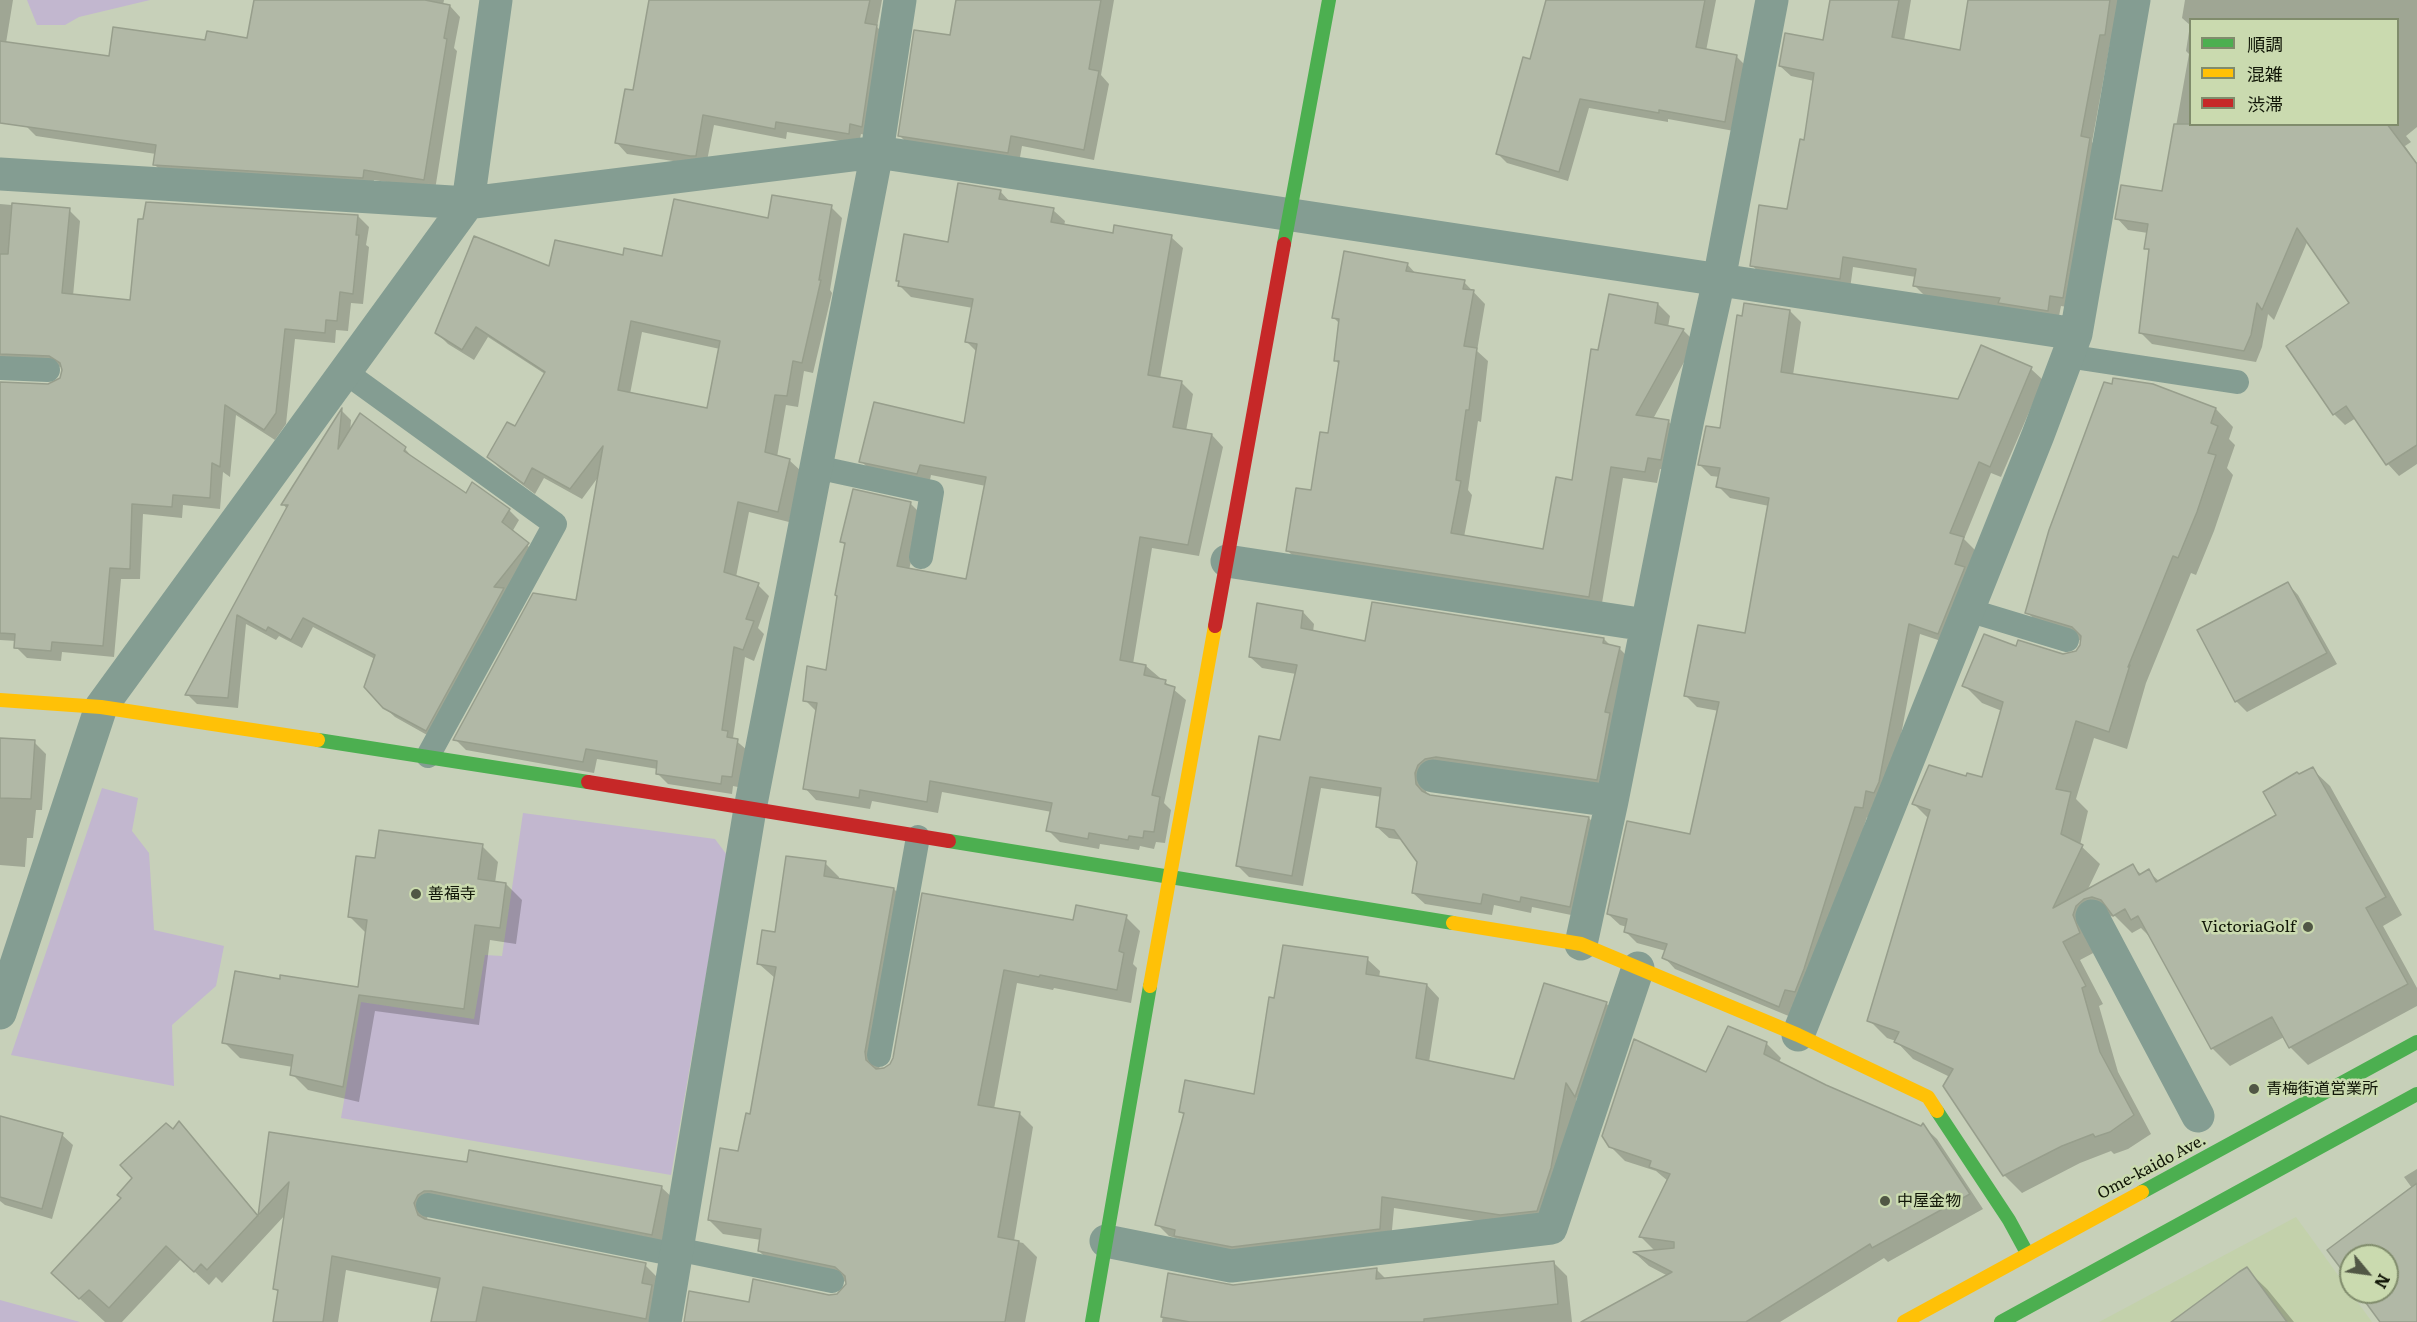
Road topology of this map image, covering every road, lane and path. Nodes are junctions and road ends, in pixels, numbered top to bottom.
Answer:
1 (496, 0) edge
2 (900, 0) edge
3 (1329, 0) edge
4 (1772, 0) edge
5 (2134, 0) edge
6 (877, 152) junction
7 (0, 174) edge
8 (468, 203) junction
9 (1289, 215) junction
10 (1719, 280) junction
11 (2072, 345) junction
12 (0, 368) edge
13 (48, 370) dead end
14 (345, 372) junction
15 (2237, 382) dead end
16 (816, 467) junction
17 (921, 557) dead end
18 (1227, 561) junction
19 (1968, 610) junction
20 (1646, 625) junction
21 (2067, 640) dead end
22 (0, 700) edge
23 (101, 707) junction
24 (428, 756) junction
25 (1433, 776) dead end
26 (1612, 801) junction
27 (750, 809) junction
28 (918, 837) junction
29 (1169, 877) junction
30 (2092, 916) dead end
31 (1581, 944) junction
32 (1638, 968) junction
33 (0, 1013) edge
34 (1798, 1035) junction
35 (2417, 1042) edge
36 (879, 1055) dead end
37 (2417, 1094) edge
38 (2198, 1116) dead end
39 (428, 1205) dead end
40 (1106, 1241) junction
41 (2027, 1253) junction
42 (677, 1255) junction
43 (832, 1281) dead end
44 (666, 1322) edge
45 (1092, 1322) edge
46 (1904, 1322) edge
47 (2001, 1322) edge

1 - 8 street
2 - 6 street
3 - 9 street
4 - 10 street
5 - 11 street
6 - 8 street
6 - 9 street
6 - 16 street
7 - 8 street
8 - 14 street
9 - 10 street
9 - 18 street
10 - 11 street
10 - 20 street
11 - 15 lane
11 - 19 street
12 - 13 lane
14 - 23 street
14 - 24 lane
16 - 17 lane
16 - 27 street
18 - 20 street
18 - 29 street
19 - 21 lane
19 - 34 street
20 - 26 street
22 - 23 street
23 - 24 street
23 - 33 street
24 - 27 street
25 - 26 street
26 - 31 street
27 - 28 street
27 - 42 street
28 - 29 street
28 - 36 lane
29 - 31 street
29 - 40 street
30 - 38 street
31 - 32 street
32 - 34 street
32 - 40 street
34 - 41 street
35 - 41 street, Ome-kaido Ave.
37 - 47 street
39 - 42 lane
40 - 45 street
41 - 46 street, Ome-kaido Ave.
42 - 43 lane
42 - 44 street

